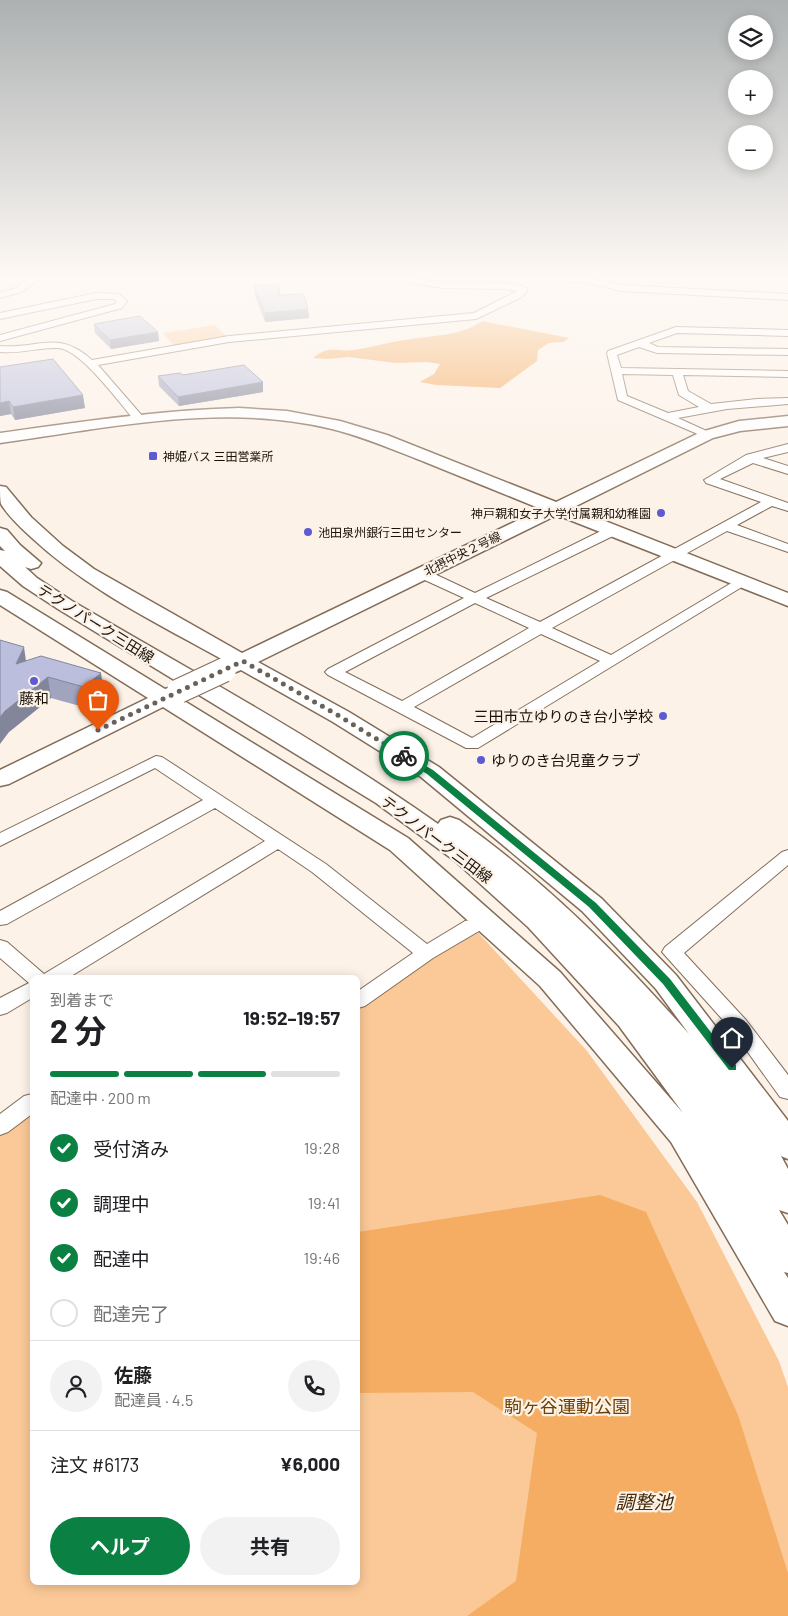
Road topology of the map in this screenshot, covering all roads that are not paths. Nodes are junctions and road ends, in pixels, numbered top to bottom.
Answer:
1 (79, 353) edge
2 (144, 353) edge
3 (612, 353) edge
4 (91, 363) junction
5 (616, 371) junction
6 (676, 372) junction
7 (788, 374) edge
8 (788, 401) edge
9 (708, 407) junction
10 (667, 418) junction
11 (140, 420) junction
12 (788, 421) edge
13 (706, 435) junction
14 (0, 438) edge
15 (788, 448) edge
16 (750, 458) junction
17 (788, 470) edge
18 (0, 491) edge
19 (772, 501) junction
20 (788, 507) edge
21 (552, 509) junction
22 (726, 526) junction
23 (612, 531) junction
24 (0, 534) edge
25 (788, 548) edge
26 (674, 555) junction
27 (0, 556) edge
28 (421, 572) junction
29 (743, 582) junction
30 (0, 596) edge
31 (475, 598) junction
32 (788, 600) edge
33 (540, 628) junction
34 (610, 660) junction
35 (234, 665) junction
36 (171, 695) junction
37 (402, 707) junction
38 (0, 779) edge
39 (216, 800) junction
40 (0, 840) edge
41 (278, 841) junction
42 (788, 856) edge
43 (0, 919) edge
44 (472, 926) dead end
45 (0, 947) edge
46 (426, 953) junction
47 (33, 975) edge
48 (57, 975) edge
49 (30, 990) edge
50 (360, 1000) edge
51 (0, 1008) edge
52 (788, 1091) edge
53 (30, 1104) edge
54 (0, 1126) edge
55 (788, 1146) edge
56 (788, 1199) edge
57 (788, 1258) edge
58 (788, 1310) edge

1 - 4 street
2 - 4 street
3 - 5 street
4 - 11 street
5 - 6 street
5 - 10 street
6 - 7 street
6 - 9 street
8 - 9 street
9 - 10 street
10 - 13 street
11 - 14 main road
11 - 21 main road
12 - 13 main road, 北摂中央２号線
13 - 21 main road, 北摂中央２号線
15 - 16 street
16 - 17 street
16 - 19 street
18 - 35 main road
19 - 20 street
19 - 22 street
21 - 23 main road
21 - 28 main road, 北摂中央２号線
22 - 25 street
22 - 26 street
23 - 26 main road
23 - 31 street
24 - 56 main road, テクノパーク三田線
26 - 29 main road
26 - 33 street
27 - 57 main road, テクノパーク三田線
28 - 31 street
28 - 35 main road, 北摂中央２号線
29 - 32 main road
29 - 34 street
30 - 36 main road
31 - 33 street
31 - 37 street
33 - 34 street
33 - 37 street
34 - 37 street
35 - 36 main road, 北摂中央２号線, bridge
35 - 55 main road
36 - 38 main road
36 - 58 main road
39 - 40 street
39 - 41 street
39 - 43 street
41 - 46 street
41 - 48 street
42 - 52 street
44 - 46 street
45 - 47 street
46 - 50 street
49 - 51 street
53 - 54 street

